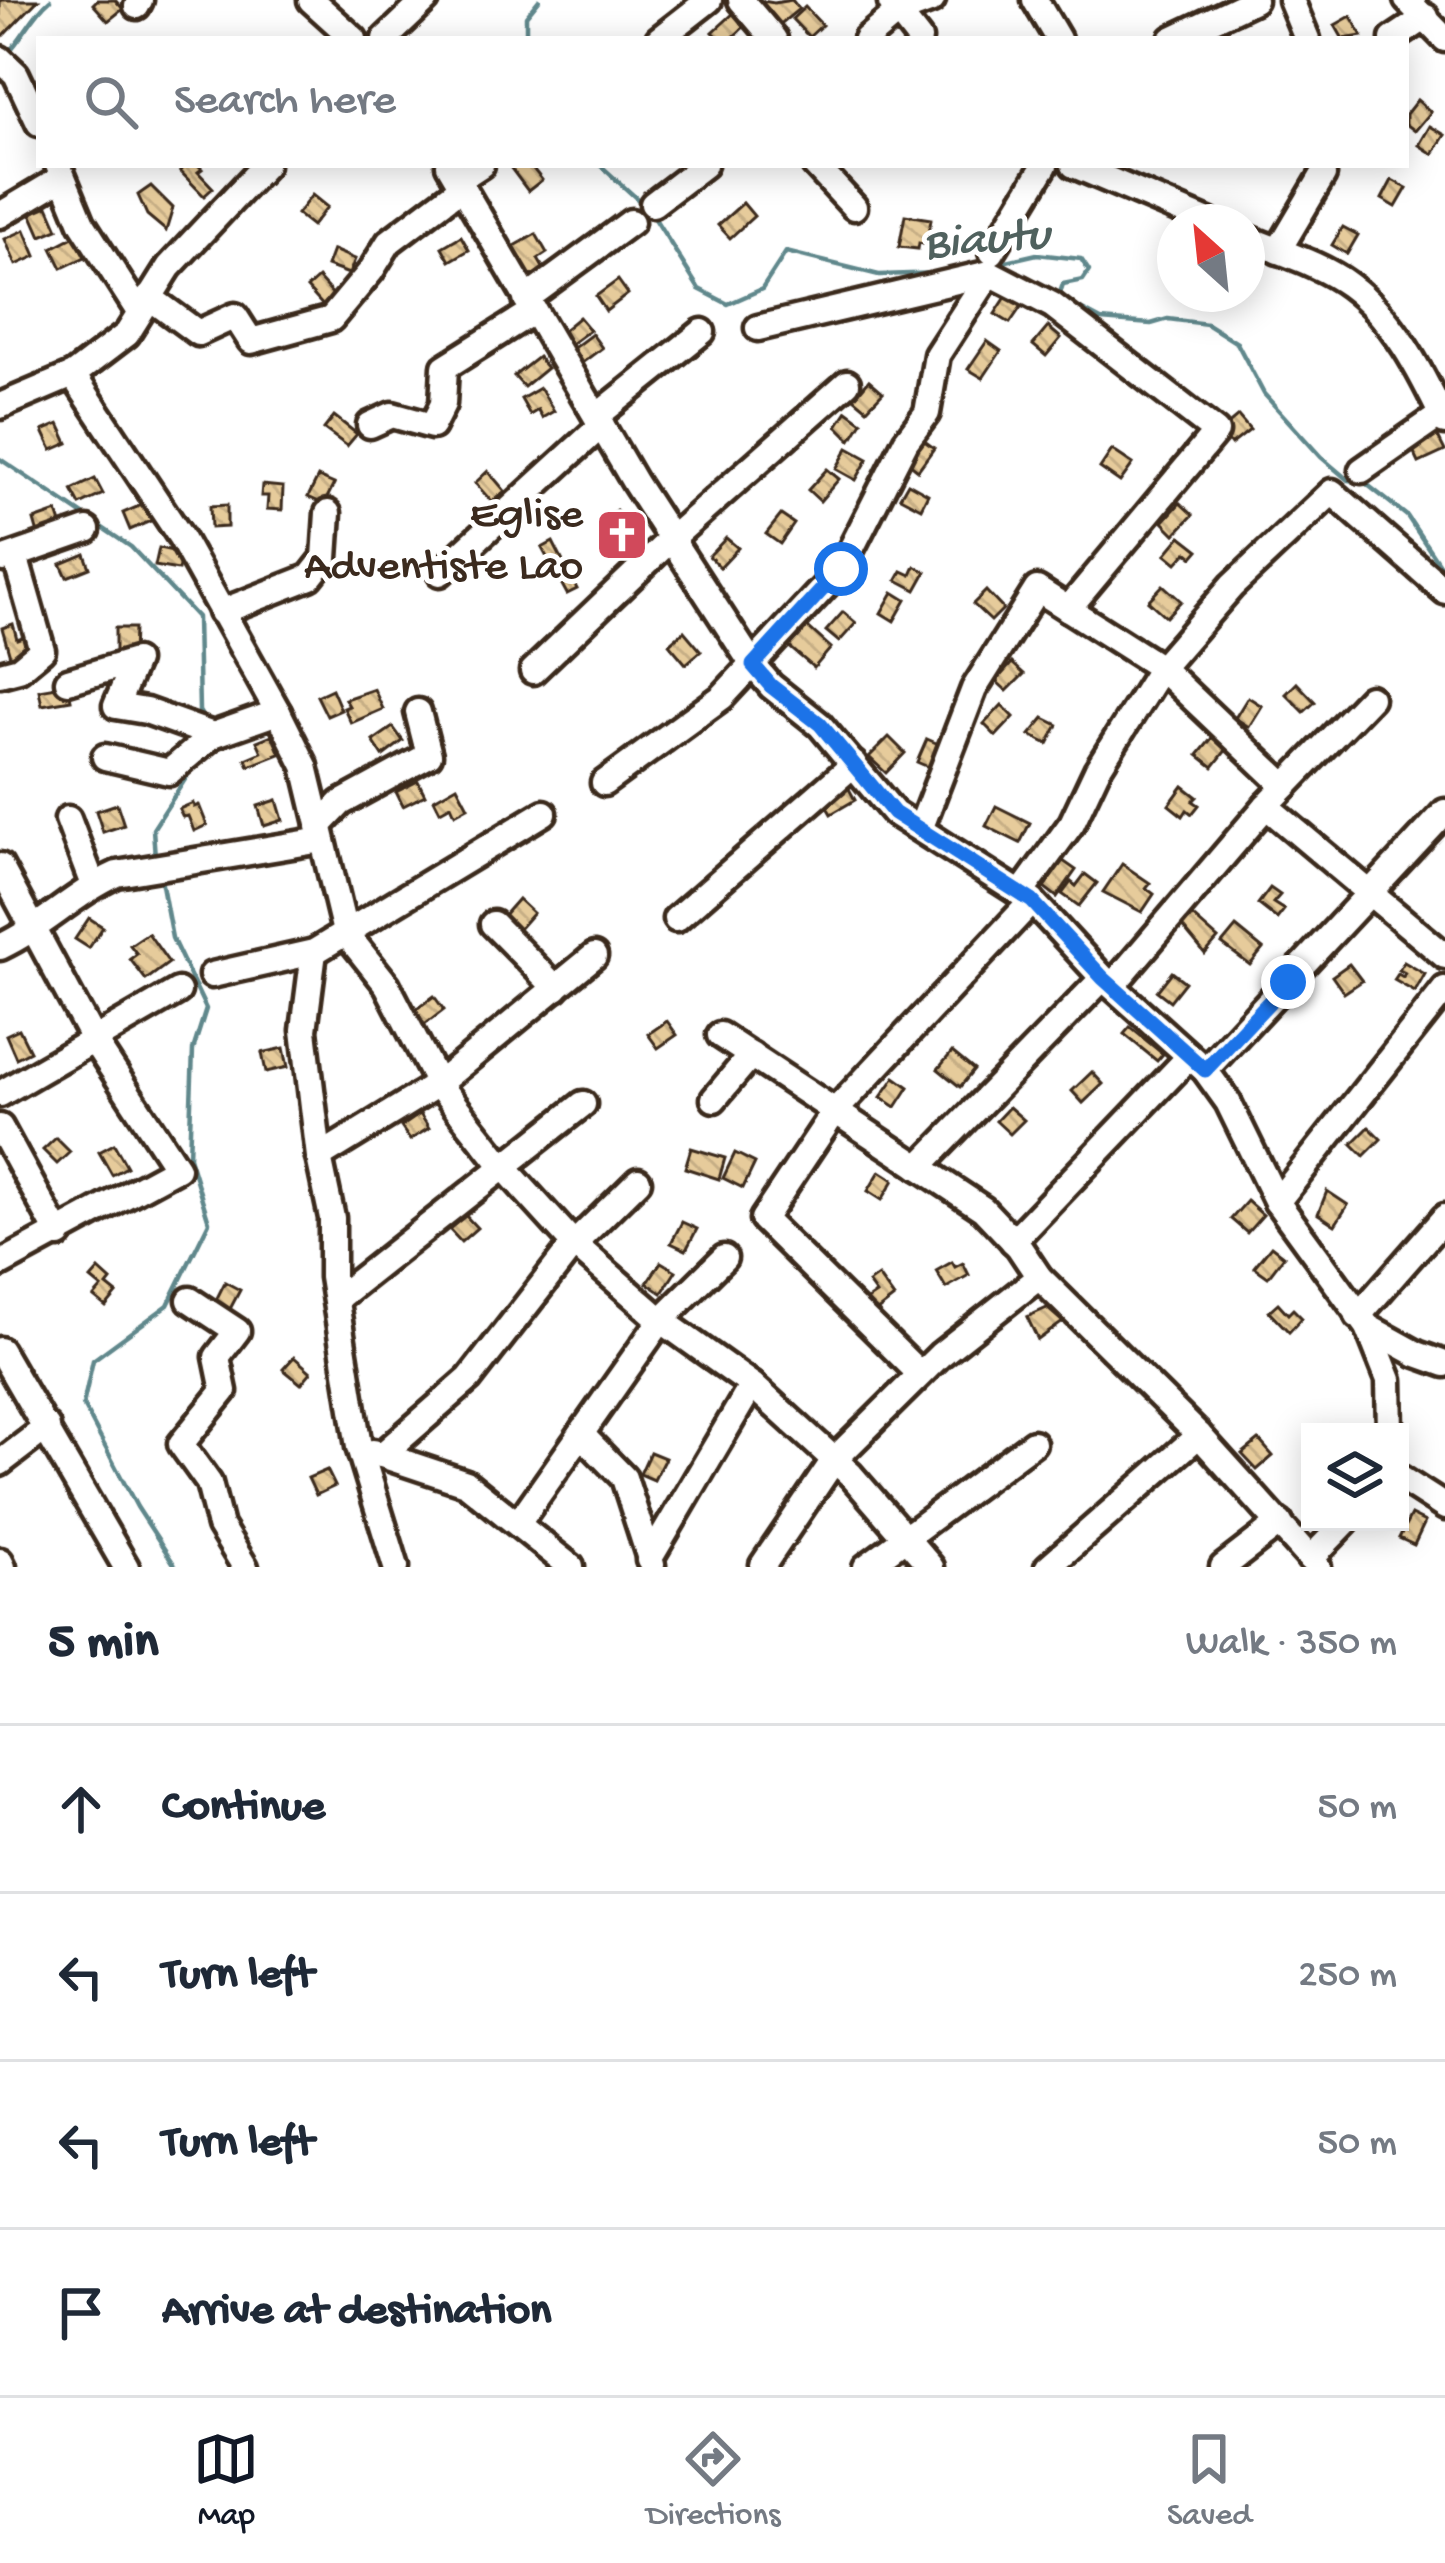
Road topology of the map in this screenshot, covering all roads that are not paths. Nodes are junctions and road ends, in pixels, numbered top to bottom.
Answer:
1 (310, 0) edge
2 (426, 0) edge
3 (709, 0) edge
4 (741, 0) edge
5 (932, 0) edge
6 (1035, 0) edge
7 (1254, 0) edge
8 (1291, 0) edge
9 (893, 7) edge
10 (1417, 8) edge
11 (351, 36) edge
12 (388, 36) edge
13 (663, 36) edge
14 (772, 36) edge
15 (869, 36) edge
16 (917, 36) edge
17 (1056, 36) edge
18 (1187, 36) edge
19 (1306, 36) edge
20 (1395, 36) edge
21 (1445, 39) edge
22 (3, 61) edge
23 (36, 117) edge
24 (262, 168) edge
25 (700, 168) edge
26 (818, 168) edge
27 (1043, 168) edge
28 (1081, 168) edge
29 (60, 171) edge
30 (1323, 175) dead end
31 (457, 177) edge
32 (653, 204) dead end
33 (1166, 204) edge
34 (854, 207) dead end
35 (0, 215) edge
36 (631, 222) dead end
37 (1265, 246) edge
38 (1278, 251) junction
39 (992, 262) junction
40 (144, 305) junction
41 (530, 305) junction
42 (758, 328) dead end
43 (702, 332) dead end
44 (73, 375) junction
45 (848, 382) dead end
46 (0, 406) edge
47 (1443, 418) edge
48 (599, 421) junction
49 (370, 425) dead end
50 (1362, 470) dead end
51 (328, 513) dead end
52 (87, 530) dead end
53 (672, 538) junction
54 (7, 558) edge
55 (440, 573) dead end
56 (1445, 591) edge
57 (1068, 609) junction
58 (221, 613) junction
59 (753, 665) junction
60 (1162, 668) junction
61 (533, 671) dead end
62 (0, 674) edge
63 (68, 681) dead end
64 (1370, 698) dead end
65 (278, 712) junction
66 (418, 712) dead end
67 (213, 735) junction
68 (105, 758) dead end
69 (854, 764) junction
70 (604, 784) dead end
71 (1285, 786) junction
72 (1266, 806) junction
73 (1445, 812) edge
74 (544, 813) dead end
75 (68, 819) dead end
76 (921, 827) junction
77 (321, 833) junction
78 (0, 866) edge
79 (93, 885) junction
80 (1372, 894) junction
81 (1027, 897) junction
82 (676, 919) dead end
83 (493, 924) dead end
84 (33, 932) junction
85 (345, 932) junction
86 (0, 946) edge
87 (314, 952) junction
88 (595, 956) dead end
89 (1445, 956) edge
90 (212, 975) dead end
91 (1108, 982) junction
92 (556, 988) junction
93 (1445, 989) edge
94 (178, 991) dead end
95 (720, 1035) dead end
96 (94, 1040) junction
97 (751, 1055) junction
98 (1197, 1064) junction
99 (438, 1084) junction
100 (0, 1094) edge
101 (714, 1099) dead end
102 (583, 1104) dead end
103 (835, 1111) junction
104 (0, 1127) edge
105 (319, 1157) junction
106 (502, 1165) junction
107 (919, 1167) junction
108 (638, 1181) dead end
109 (1276, 1202) junction
110 (1445, 1217) edge
111 (59, 1235) junction
112 (1013, 1241) junction
113 (574, 1244) junction
114 (724, 1258) dead end
115 (0, 1264) edge
116 (1039, 1277) junction
117 (190, 1300) dead end
118 (336, 1300) junction
119 (661, 1320) junction
120 (1363, 1321) junction
121 (0, 1350) edge
122 (1417, 1354) junction
123 (1445, 1364) edge
124 (920, 1374) junction
125 (1389, 1380) junction
126 (752, 1385) junction
127 (1390, 1423) edge
128 (47, 1427) junction
129 (581, 1434) junction
130 (1198, 1435) junction
131 (1033, 1443) dead end
132 (371, 1451) junction
133 (834, 1460) junction
134 (0, 1463) edge
135 (1409, 1481) edge
136 (1445, 1507) edge
137 (519, 1522) junction
138 (1280, 1523) junction
139 (1339, 1531) edge
140 (906, 1535) junction
141 (121, 1559) edge
142 (1314, 1563) edge
143 (651, 1564) edge
144 (763, 1564) edge
145 (245, 1567) edge
146 (396, 1567) edge
147 (571, 1567) edge
148 (866, 1567) edge
149 (932, 1567) edge
150 (1048, 1567) edge
151 (1223, 1567) edge

1 - 11 street
2 - 12 street
3 - 13 street
4 - 14 street
5 - 9 street
6 - 17 street
7 - 18 street
8 - 19 street
9 - 15 street
9 - 16 street
10 - 20 street
10 - 21 street
22 - 23 street
24 - 40 street
25 - 32 street
26 - 34 street
27 - 39 street
28 - 33 street
29 - 35 street
29 - 40 street
30 - 38 street
31 - 40 street
31 - 41 street
36 - 41 street
37 - 38 street
38 - 47 street
39 - 42 street
39 - 57 street
39 - 59 street
40 - 44 street
41 - 48 street
41 - 49 street
43 - 48 street
44 - 46 street
44 - 58 street
45 - 53 street
47 - 50 street
48 - 53 street
48 - 55 street
51 - 58 street
52 - 54 street
53 - 59 street
53 - 61 street
54 - 62 street
56 - 60 street
57 - 60 street
57 - 76 street
58 - 65 street
59 - 69 street
59 - 70 street
60 - 71 street
60 - 81 street
63 - 67 street
64 - 71 street
65 - 67 street
65 - 77 street
66 - 77 street
67 - 68 street
69 - 76 street
69 - 82 street
71 - 72 street
72 - 80 street
72 - 91 street
73 - 80 street
74 - 85 street
75 - 79 street
76 - 81 street
77 - 79 street
77 - 85 street
78 - 84 street
79 - 84 street
80 - 89 street
80 - 98 street
81 - 91 street
81 - 103 street
83 - 92 street
84 - 86 street
84 - 96 street
85 - 87 street
85 - 99 street
87 - 90 street
87 - 105 street
88 - 92 street
91 - 98 street
91 - 107 street
92 - 99 street
93 - 109 street
94 - 96 street
95 - 97 street
96 - 100 street
96 - 111 street
97 - 101 street
97 - 103 street
98 - 109 street
98 - 112 street
99 - 105 street
99 - 106 street
102 - 106 street
103 - 107 street
103 - 124 street
104 - 111 street
105 - 118 street
106 - 113 street
106 - 118 street
107 - 112 street
108 - 113 street
109 - 120 street
110 - 120 street
111 - 115 street
112 - 116 street
113 - 119 street
113 - 132 street
114 - 119 street
116 - 124 street
116 - 130 street
117 - 145 street
118 - 132 street
119 - 126 street
119 - 129 street
120 - 122 street
120 - 125 street
121 - 128 street
122 - 123 street
122 - 125 street
124 - 133 street
125 - 127 street
126 - 133 street
126 - 143 street
128 - 134 street
128 - 141 street
129 - 137 street
129 - 143 street
130 - 138 street
130 - 150 street
131 - 140 street
132 - 137 street
132 - 146 street
133 - 140 street
133 - 144 street
135 - 136 street
137 - 147 street
138 - 142 street
138 - 151 street
139 - 142 street
140 - 148 street
140 - 149 street

